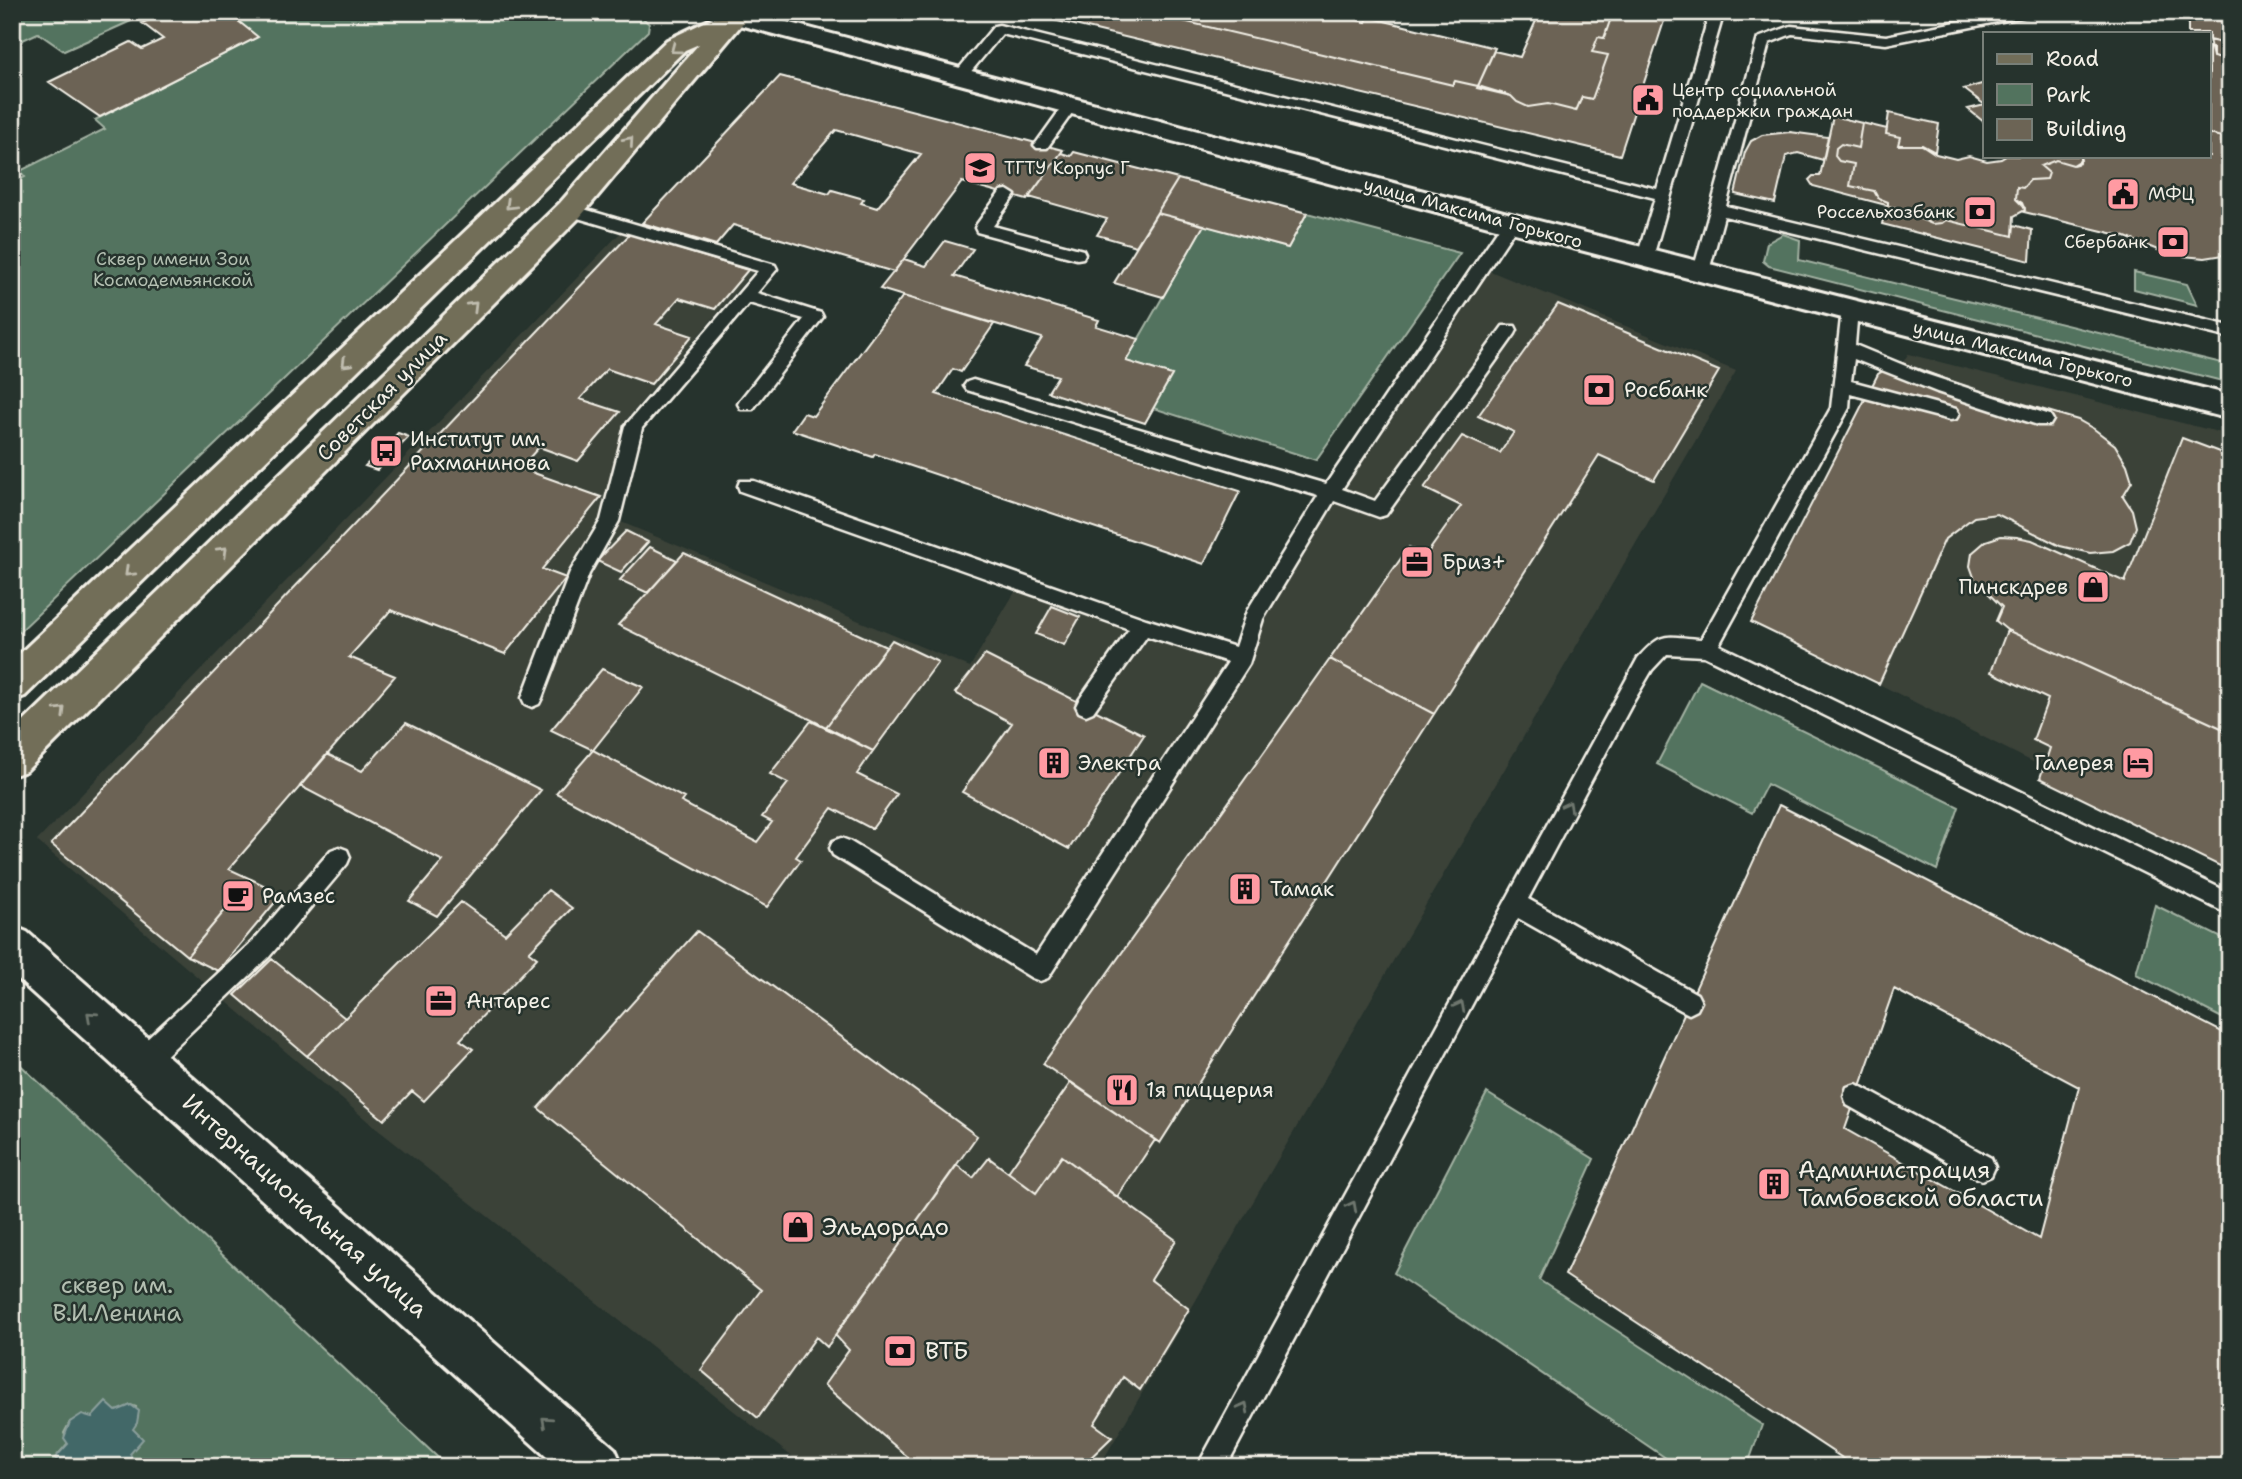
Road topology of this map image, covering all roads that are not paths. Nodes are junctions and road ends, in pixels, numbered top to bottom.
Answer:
1 (1717, 12) edge
2 (2026, 12) edge
3 (731, 14) edge
4 (958, 77) junction
5 (1070, 106) junction
6 (1042, 145) dead end
7 (1007, 195) dead end
8 (1663, 195) junction
9 (1717, 209) junction
10 (570, 210) junction
11 (1511, 223) junction
12 (1077, 254) dead end
13 (1645, 257) junction
14 (1700, 271) junction
15 (747, 296) junction
16 (1850, 309) junction
17 (1509, 330) dead end
18 (2230, 331) edge
19 (1846, 348) junction
20 (1842, 385) junction
21 (973, 386) dead end
22 (747, 404) dead end
23 (2230, 407) edge
24 (1950, 414) dead end
25 (2044, 420) dead end
26 (747, 486) dead end
27 (1330, 492) junction
28 (1143, 626) junction
29 (1707, 648) junction
30 (1242, 658) junction
31 (12, 685) edge
32 (532, 698) dead end
33 (1086, 706) dead end
34 (12, 759) edge
35 (841, 848) dead end
36 (338, 857) dead end
37 (1515, 904) junction
38 (2230, 905) edge
39 (12, 946) edge
40 (1689, 1002) dead end
41 (142, 1062) junction
42 (1856, 1096) dead end
43 (1982, 1167) dead end
44 (597, 1467) edge
45 (1212, 1467) edge

1 - 8 lane
2 - 9 lane
3 - 4 street, улица Максима Горького
10 -> 3 main road, Советская улица
3 -> 31 main road
4 - 5 street, улица Максима Горького
4 - 8 lane
5 - 6 lane
5 - 11 street, улица Максима Горького
7 - 12 lane
8 - 13 lane
9 - 14 lane
9 - 18 lane
10 - 15 lane
34 -> 10 main road, Советская улица
11 - 13 street, улица Максима Горького
11 - 27 lane
13 - 14 street, улица Максима Горького
14 - 16 street, улица Максима Горького
15 - 22 lane
15 - 32 lane
16 - 19 lane
16 - 23 street, улица Максима Горького
17 - 27 lane
19 - 20 lane
19 - 25 lane
20 - 24 lane
20 - 29 lane
21 - 27 lane
26 - 28 lane
27 - 30 lane
28 - 30 lane
28 - 33 lane
37 -> 29 lane
29 - 38 lane
30 - 35 lane
36 - 41 lane
37 - 40 lane
45 -> 37 lane
41 -> 39 street, Интернациональная улица
44 -> 41 street, Интернациональная улица
42 - 43 lane

